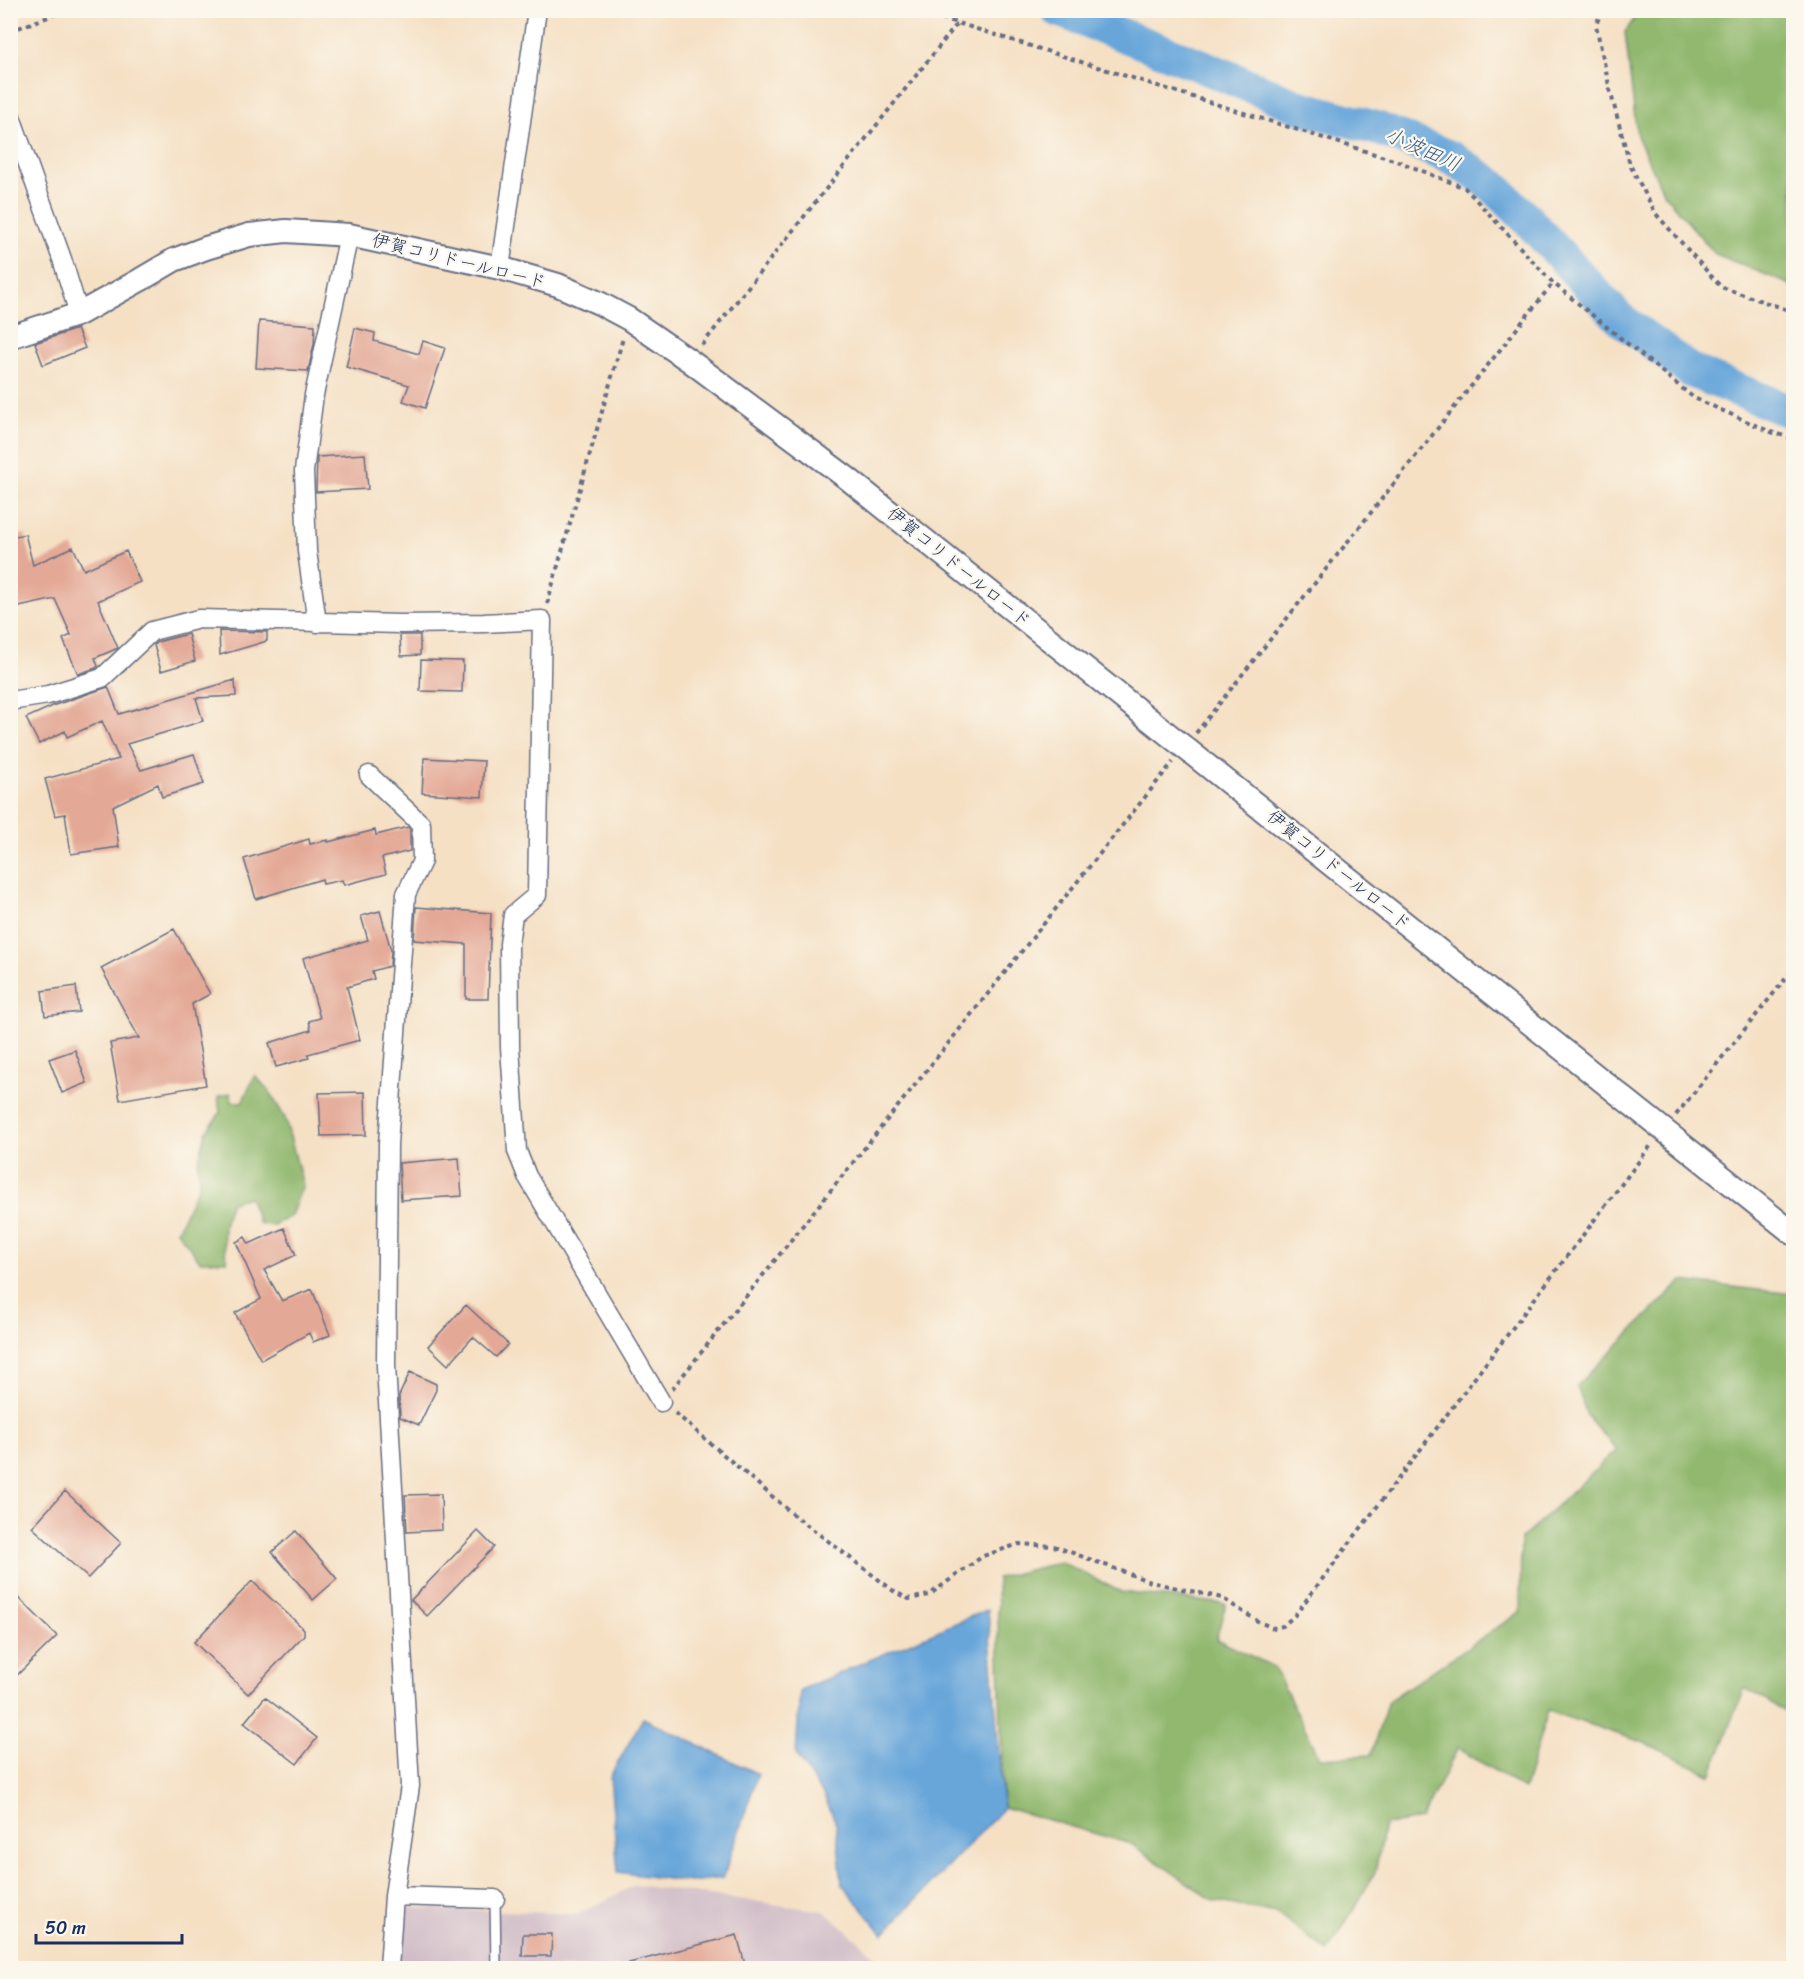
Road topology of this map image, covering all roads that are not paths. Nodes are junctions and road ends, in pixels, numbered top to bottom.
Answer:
1 (537, 10) edge
2 (10, 114) edge
3 (349, 235) junction
4 (500, 268) junction
5 (79, 314) junction
6 (10, 337) edge
7 (316, 623) junction
8 (10, 701) edge
9 (369, 776) dead end
10 (1794, 1234) edge
11 (661, 1402) road end
12 (394, 1896) junction
13 (495, 1899) joint
14 (389, 1968) edge
15 (496, 1968) edge

1 - 4 street
2 - 5 street
3 - 4 street, 伊賀コリドールロード
3 - 5 street, 伊賀コリドールロード
3 - 7 street
4 - 10 street, 伊賀コリドールロード
5 - 6 street, 伊賀コリドールロード
7 - 8 street
7 - 11 street
9 - 12 street
12 - 13 street
12 - 14 street
13 - 15 lane

